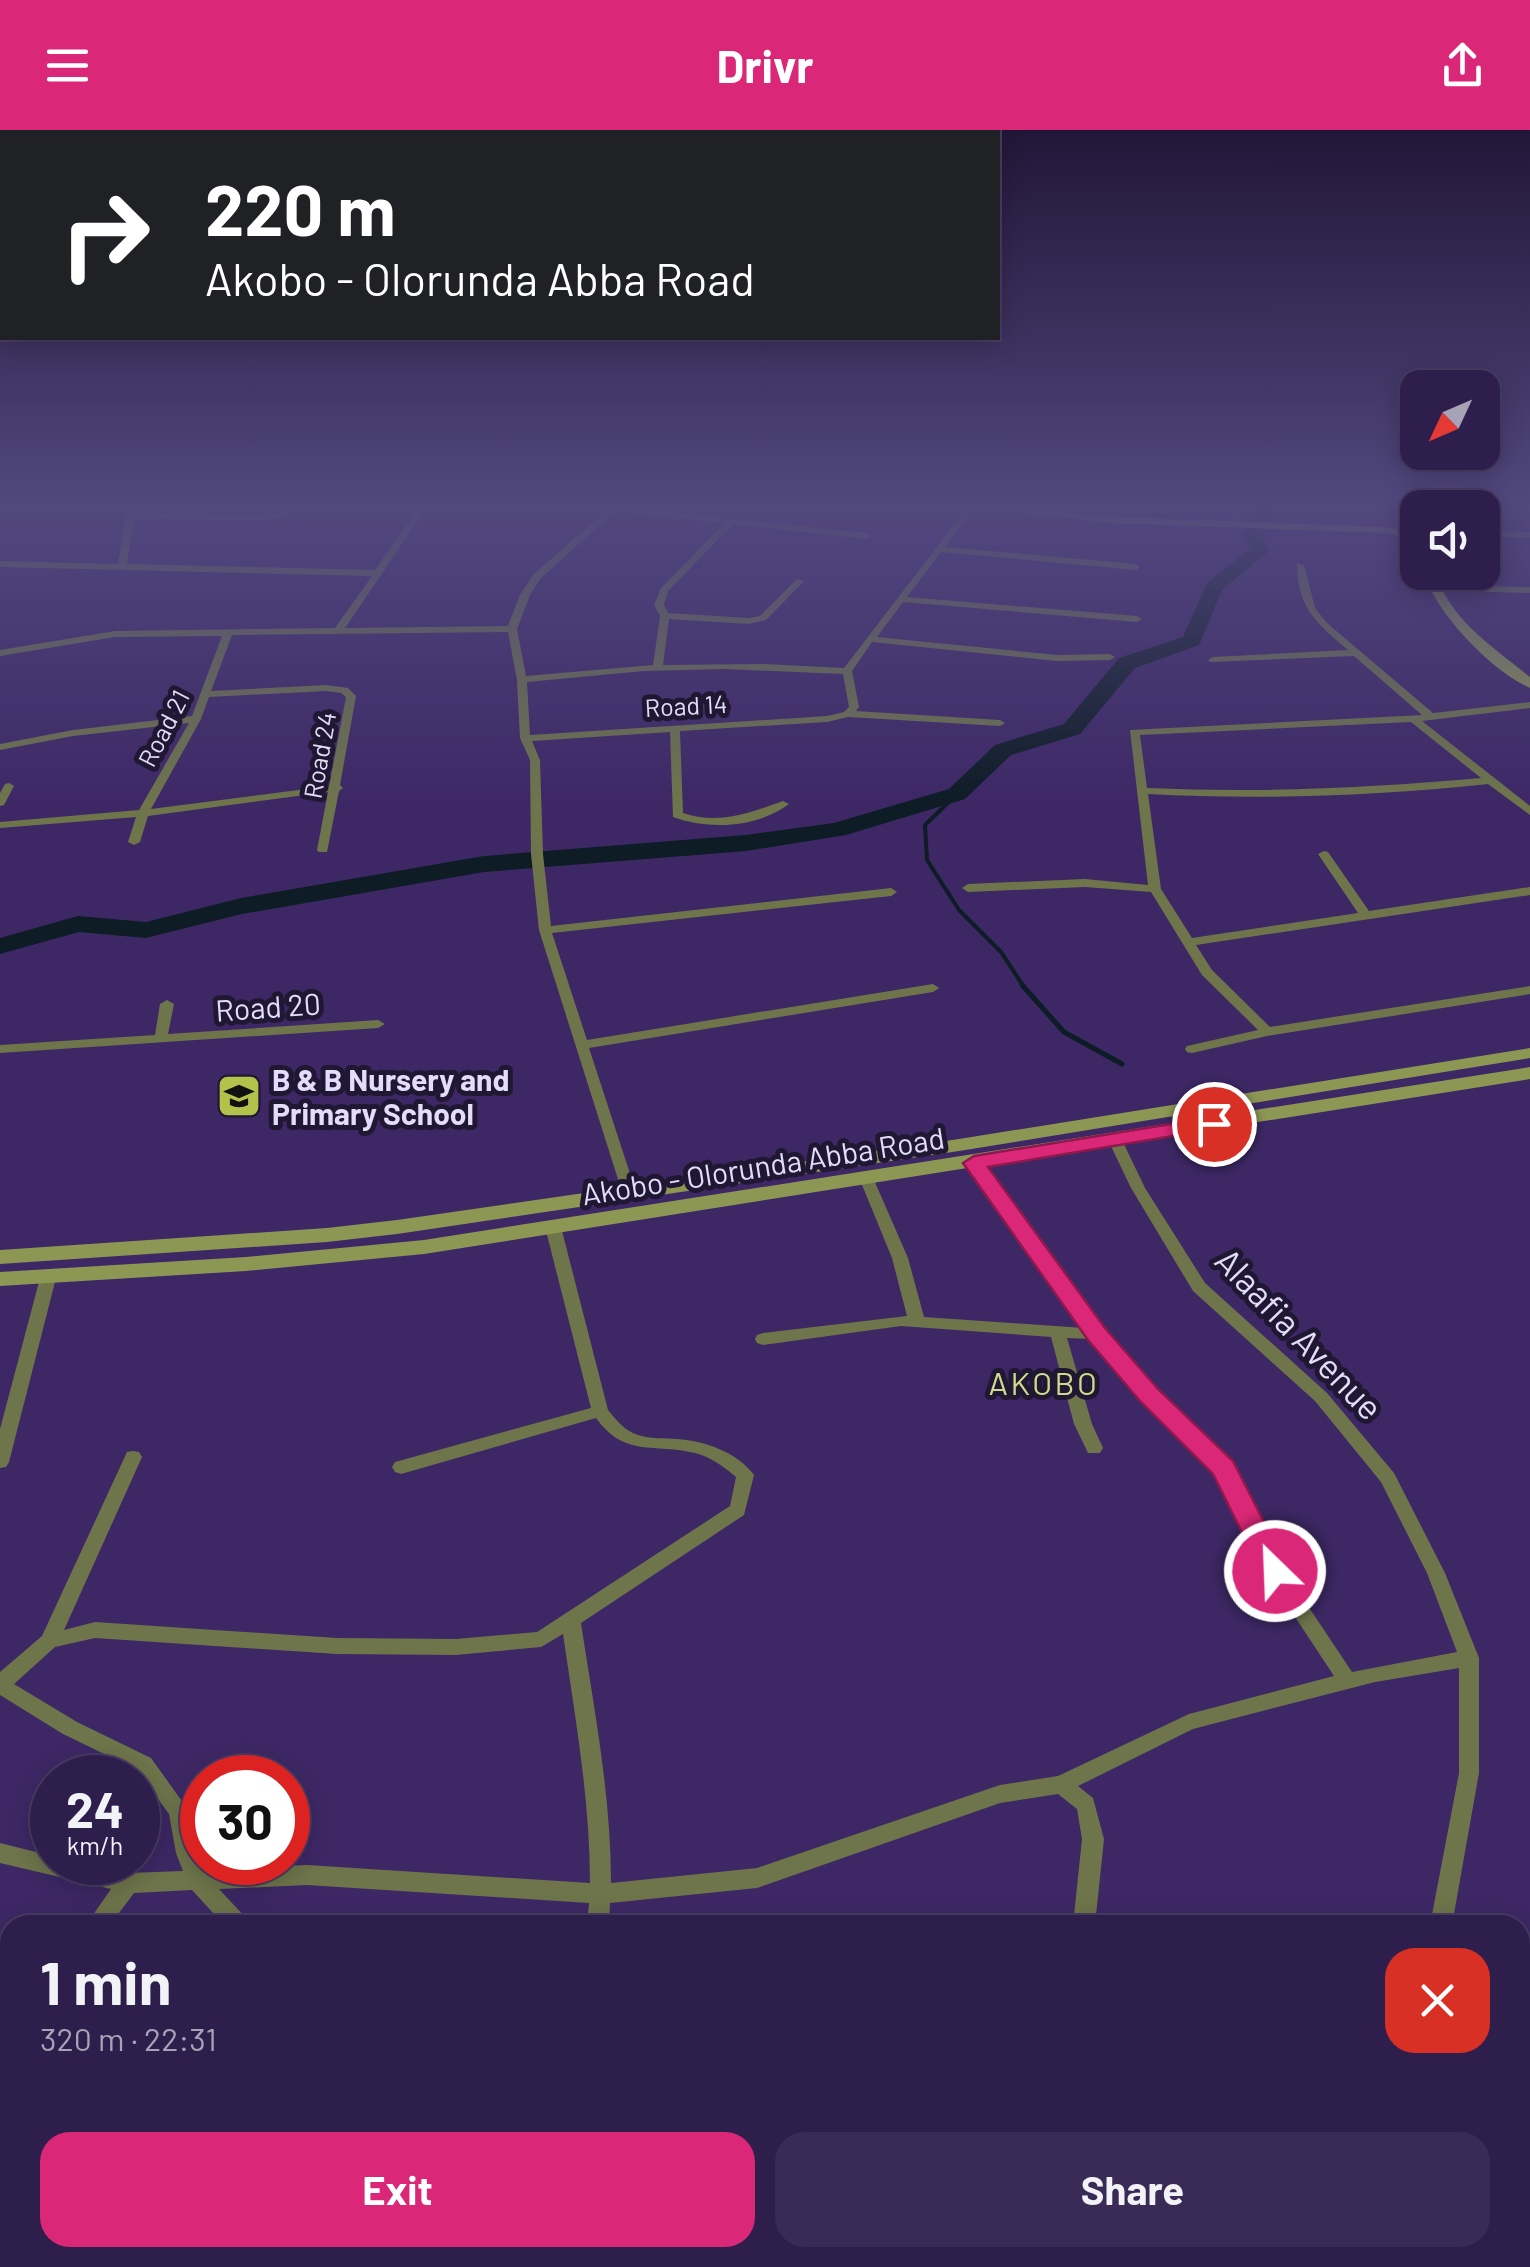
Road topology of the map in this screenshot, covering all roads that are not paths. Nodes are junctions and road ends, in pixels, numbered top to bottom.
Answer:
1 (356, 604) edge
2 (522, 604) edge
3 (660, 604) edge
4 (777, 604) edge
5 (898, 604) edge
6 (958, 604) edge
7 (1309, 604) edge
8 (1441, 604) edge
9 (665, 616) junction
10 (1138, 619) dead end
11 (512, 628) junction
12 (338, 630) junction
13 (228, 632) junction
14 (872, 639) junction
15 (0, 653) edge
16 (1355, 653) junction
17 (1110, 658) dead end
18 (1213, 660) dead end
19 (658, 668) junction
20 (846, 671) junction
21 (522, 680) junction
22 (1530, 684) edge
23 (205, 694) junction
24 (1530, 705) edge
25 (848, 714) junction
26 (1431, 717) junction
27 (196, 719) junction
28 (1412, 719) junction
29 (1000, 723) dead end
30 (675, 729) junction
31 (525, 738) junction
32 (0, 747) edge
33 (1487, 781) junction
34 (9, 786) dead end
35 (337, 788) junction
36 (1144, 791) junction
37 (0, 803) edge
38 (783, 804) dead end
39 (1530, 812) edge
40 (143, 813) junction
41 (0, 825) edge
42 (134, 842) dead end
43 (324, 850) dead end
44 (1324, 854) dead end
45 (968, 888) dead end
46 (1155, 889) junction
47 (892, 892) dead end
48 (1530, 892) edge
49 (1367, 917) junction
50 (546, 930) junction
51 (1188, 942) junction
52 (933, 988) dead end
53 (1530, 990) edge
54 (167, 1004) dead end
55 (378, 1024) dead end
56 (1268, 1032) junction
57 (161, 1038) junction
58 (580, 1045) junction
59 (1192, 1049) dead end
60 (0, 1050) edge
61 (1530, 1053) edge
62 (1530, 1073) edge
63 (1115, 1140) junction
64 (928, 1149) junction
65 (974, 1163) junction
66 (938, 1169) junction
67 (867, 1180) junction
68 (630, 1195) junction
69 (553, 1227) junction
70 (0, 1258) edge
71 (48, 1278) junction
72 (0, 1279) edge
73 (916, 1322) junction
74 (1058, 1333) junction
75 (1097, 1334) junction
76 (763, 1339) dead end
77 (600, 1411) junction
78 (1094, 1448) dead end
79 (133, 1457) dead end
80 (0, 1462) edge
81 (401, 1467) dead end
82 (572, 1622) junction
83 (49, 1641) junction
84 (1469, 1658) junction
85 (1348, 1682) junction
86 (0, 1685) edge
87 (1061, 1785) junction
88 (180, 1816) edge
89 (0, 1852) edge
90 (30, 1859) edge
91 (310, 1875) edge
92 (126, 1885) edge
93 (202, 1885) edge
94 (602, 1894) junction
95 (104, 1915) edge
96 (229, 1915) edge
97 (599, 1915) edge
98 (1085, 1915) edge
99 (1443, 1915) edge

1 - 12 street
2 - 11 street
3 - 9 street
4 - 9 street
5 - 14 street
6 - 10 street
7 - 16 street
8 - 22 main road
9 - 19 street
11 - 12 street
11 - 21 street
12 - 13 street
13 - 15 street
13 - 23 street, Road 21
14 - 17 street
14 - 20 street
16 - 18 street
16 - 26 street
19 - 20 street
19 - 21 street
20 - 25 street
21 - 31 street
23 - 27 street, Road 21
23 - 35 street, Road 24
24 - 26 street
25 - 29 street, Road 14
25 - 30 street, Road 14
26 - 28 street
27 - 32 street
27 - 40 street, Road 21
28 - 33 street
28 - 36 street
30 - 31 street, Road 14
30 - 38 street
31 - 50 street
33 - 36 street
33 - 39 street
34 - 37 street
35 - 40 street
35 - 43 street, Road 24
36 - 46 street
40 - 41 street
40 - 42 street, Road 21
44 - 49 street
45 - 46 street
46 - 51 street
47 - 50 street
48 - 49 street
49 - 51 street
50 - 58 street
51 - 56 street
52 - 58 street
53 - 56 street
54 - 57 street
55 - 57 street, Road 20
56 - 59 street
57 - 60 street, Road 20
58 - 68 street
61 - 64 main road, Akobo - Olorunda Abba Road
62 - 63 main road, Akobo - Olorunda Abba Road
63 - 65 main road, Akobo - Olorunda Abba Road
63 - 84 street, Alaafia Avenue
64 - 66 main road
64 - 68 main road, Akobo - Olorunda Abba Road
65 - 66 main road, Akobo - Olorunda Abba Road
65 - 75 street
66 - 67 main road, Akobo - Olorunda Abba Road
67 - 69 main road, Akobo - Olorunda Abba Road
67 - 73 street
68 - 70 main road, Akobo - Olorunda Abba Road
69 - 71 main road, Akobo - Olorunda Abba Road
69 - 77 street
71 - 72 main road, Akobo - Olorunda Abba Road
71 - 80 street
73 - 74 street
73 - 76 street
74 - 75 street
74 - 78 street
75 - 85 street
77 - 81 street
77 - 82 street
79 - 83 street
82 - 83 street
82 - 94 street
83 - 86 street
84 - 85 street
84 - 99 street, Alaafia Avenue
85 - 87 street
86 - 88 street
87 - 94 street
87 - 98 street
89 - 90 street
91 - 94 street
92 - 95 street
93 - 96 street
94 - 97 street

